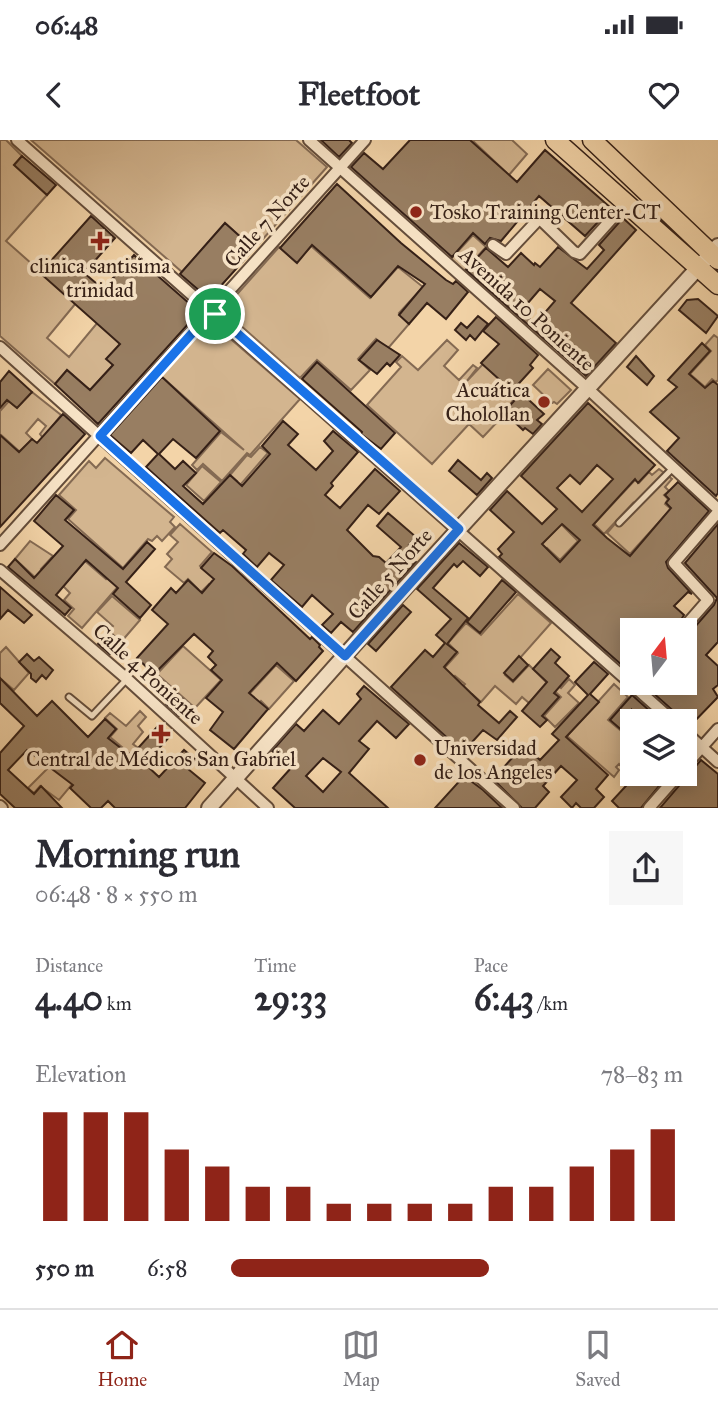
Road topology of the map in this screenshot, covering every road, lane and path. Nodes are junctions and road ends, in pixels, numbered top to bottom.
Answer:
1 (18, 140) edge
2 (309, 140) edge
3 (365, 140) edge
4 (555, 140) edge
5 (592, 140) edge
6 (340, 168) junction
7 (625, 204) junction
8 (492, 245) dead end
9 (716, 253) edge
10 (698, 268) junction
11 (718, 285) edge
12 (212, 311) junction
13 (0, 347) edge
14 (587, 388) junction
15 (100, 436) junction
16 (672, 469) junction
17 (718, 511) edge
18 (620, 523) dead end
19 (459, 529) junction
20 (0, 545) edge
21 (0, 570) edge
22 (692, 618) edge
23 (345, 656) junction
24 (127, 679) junction
25 (69, 696) dead end
26 (660, 709) edge
27 (718, 729) edge
28 (697, 743) edge
29 (702, 747) junction
30 (697, 753) edge
31 (718, 762) edge
32 (236, 778) junction
33 (667, 786) edge
34 (209, 807) edge
35 (268, 807) edge
36 (514, 807) edge
37 (649, 807) edge

1 - 12 street
2 - 6 street, Avenida 10 Poniente
3 - 6 street, Calle 7 Norte
4 - 7 main road
5 - 9 main road
6 - 12 street, Calle 7 Norte
6 - 14 street, Avenida 10 Poniente
7 - 8 street
7 - 10 main road
9 - 10 street, Calle 5 Norte
10 - 11 main road
10 - 14 street, Calle 5 Norte
12 - 15 street, Calle 7 Norte
12 - 19 street
13 - 15 street
14 - 16 street, Avenida 10 Poniente
14 - 19 street, Calle 5 Norte
15 - 20 street, Calle 7 Norte
15 - 23 street
16 - 17 street, Avenida 10 Poniente
16 - 18 lane
17 - 22 street
19 - 23 street, Calle 5 Norte
19 - 26 street
21 - 24 street, Calle 4 Poniente
23 - 32 street, Calle 5 Norte
23 - 36 street
24 - 25 lane
24 - 32 street, Calle 4 Poniente
27 - 29 street
28 - 29 street
29 - 30 street
29 - 31 street
32 - 34 street, Calle 5 Norte
32 - 35 street, Calle 4 Poniente
33 - 37 street

